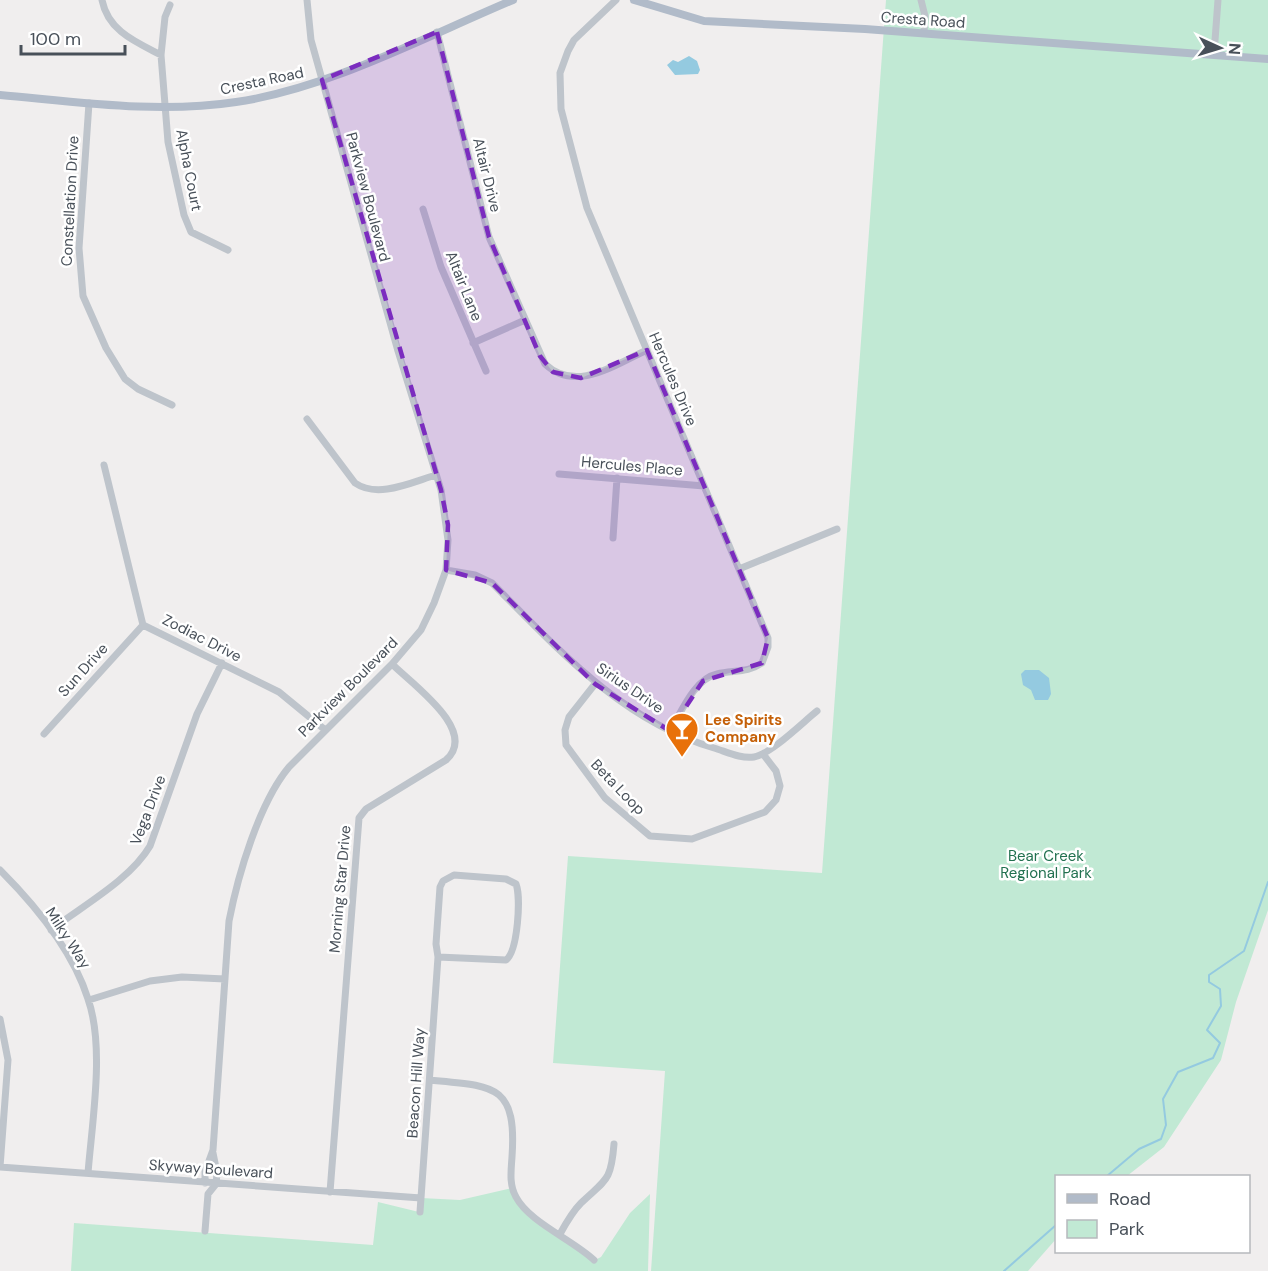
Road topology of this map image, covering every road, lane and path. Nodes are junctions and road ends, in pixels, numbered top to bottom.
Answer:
1 (102, 0) edge
2 (307, 0) edge
3 (513, 0) edge
4 (616, 0) edge
5 (634, 0) edge
6 (921, 0) edge
7 (1218, 0) edge
8 (170, 4) dead end
9 (437, 32) junction
10 (924, 33) junction
11 (1214, 54) junction
12 (161, 55) junction
13 (1268, 59) edge
14 (322, 80) junction
15 (0, 95) edge
16 (89, 103) junction
17 (165, 107) junction
18 (423, 209) dead end
19 (228, 250) dead end
20 (525, 320) junction
21 (473, 343) junction
22 (646, 350) junction
23 (486, 371) dead end
24 (172, 405) dead end
25 (307, 419) dead end
26 (104, 465) dead end
27 (559, 474) dead end
28 (436, 475) junction
29 (617, 478) junction
30 (704, 486) junction
31 (837, 529) dead end
32 (613, 538) dead end
33 (739, 569) junction
34 (446, 570) junction
35 (143, 625) junction
36 (222, 663) junction
37 (392, 664) junction
38 (595, 684) junction
39 (817, 711) dead end
40 (324, 729) junction
41 (670, 731) junction
42 (44, 734) dead end
43 (763, 754) junction
44 (0, 870) edge
45 (51, 930) junction
46 (438, 957) junction
47 (225, 979) junction
48 (89, 1000) junction
49 (0, 1019) edge
50 (430, 1080) junction
51 (614, 1144) dead end
52 (213, 1150) junction
53 (0, 1167) edge
54 (88, 1173) junction
55 (205, 1183) junction
56 (216, 1184) junction
57 (330, 1192) junction
58 (421, 1198) junction
59 (420, 1212) dead end
60 (206, 1231) dead end
61 (560, 1234) junction
62 (594, 1260) dead end

1 - 12 street
2 - 14 street, Parkview Boulevard
3 - 9 main road, Cresta Road
4 - 22 street, Hercules Drive
5 - 10 main road, Cresta Road
6 - 10 street
7 - 11 street
8 - 12 street
9 - 14 main road, Cresta Road
9 - 20 street, Altair Drive
10 - 11 main road, Cresta Road
11 - 13 main road, Cresta Road
12 - 17 street
14 - 17 main road, Cresta Road
14 - 28 street, Parkview Boulevard
15 - 16 main road, Cresta Road
16 - 17 main road, Cresta Road
16 - 24 street, Constellation Drive
17 - 19 street, Alpha Court
18 - 21 street, Altair Lane
20 - 21 street
20 - 22 street, Altair Drive
21 - 23 street, Altair Lane
22 - 30 street, Hercules Drive
25 - 28 street
26 - 35 street, Zodiac Drive
27 - 29 street, Hercules Place
28 - 34 street, Parkview Boulevard
29 - 30 street, Hercules Place
29 - 32 street
30 - 33 street, Hercules Drive
31 - 33 street
33 - 41 street, Hercules Drive
34 - 37 street, Parkview Boulevard
34 - 38 street, Sirius Drive
35 - 36 street, Zodiac Drive
35 - 42 street, Sun Drive
36 - 40 street, Zodiac Drive
36 - 45 street, Vega Drive
37 - 40 street, Parkview Boulevard
37 - 57 street, Morning Star Drive
38 - 41 street, Sirius Drive
38 - 43 street, Beta Loop
39 - 43 street
40 - 47 street, Parkview Boulevard
41 - 43 street, Sirius Drive
44 - 45 street, Milky Way
45 - 48 street, Milky Way
46 - 46 street, Beacon Hill Way
46 - 50 street, Beacon Hill Way
47 - 48 street
47 - 52 street, Parkview Boulevard
48 - 54 street, Milky Way
49 - 53 street
50 - 58 street, Beacon Hill Way
50 - 61 street
51 - 61 street
52 - 55 street, Parkview Boulevard
52 - 56 street, Parkview Boulevard
53 - 54 street, Skyway Boulevard
54 - 55 street, Skyway Boulevard
55 - 56 street, Skyway Boulevard
56 - 57 street, Skyway Boulevard
56 - 60 street, Parkview Boulevard
57 - 58 street, Skyway Boulevard
58 - 59 street, Beacon Hill Way
61 - 62 street

